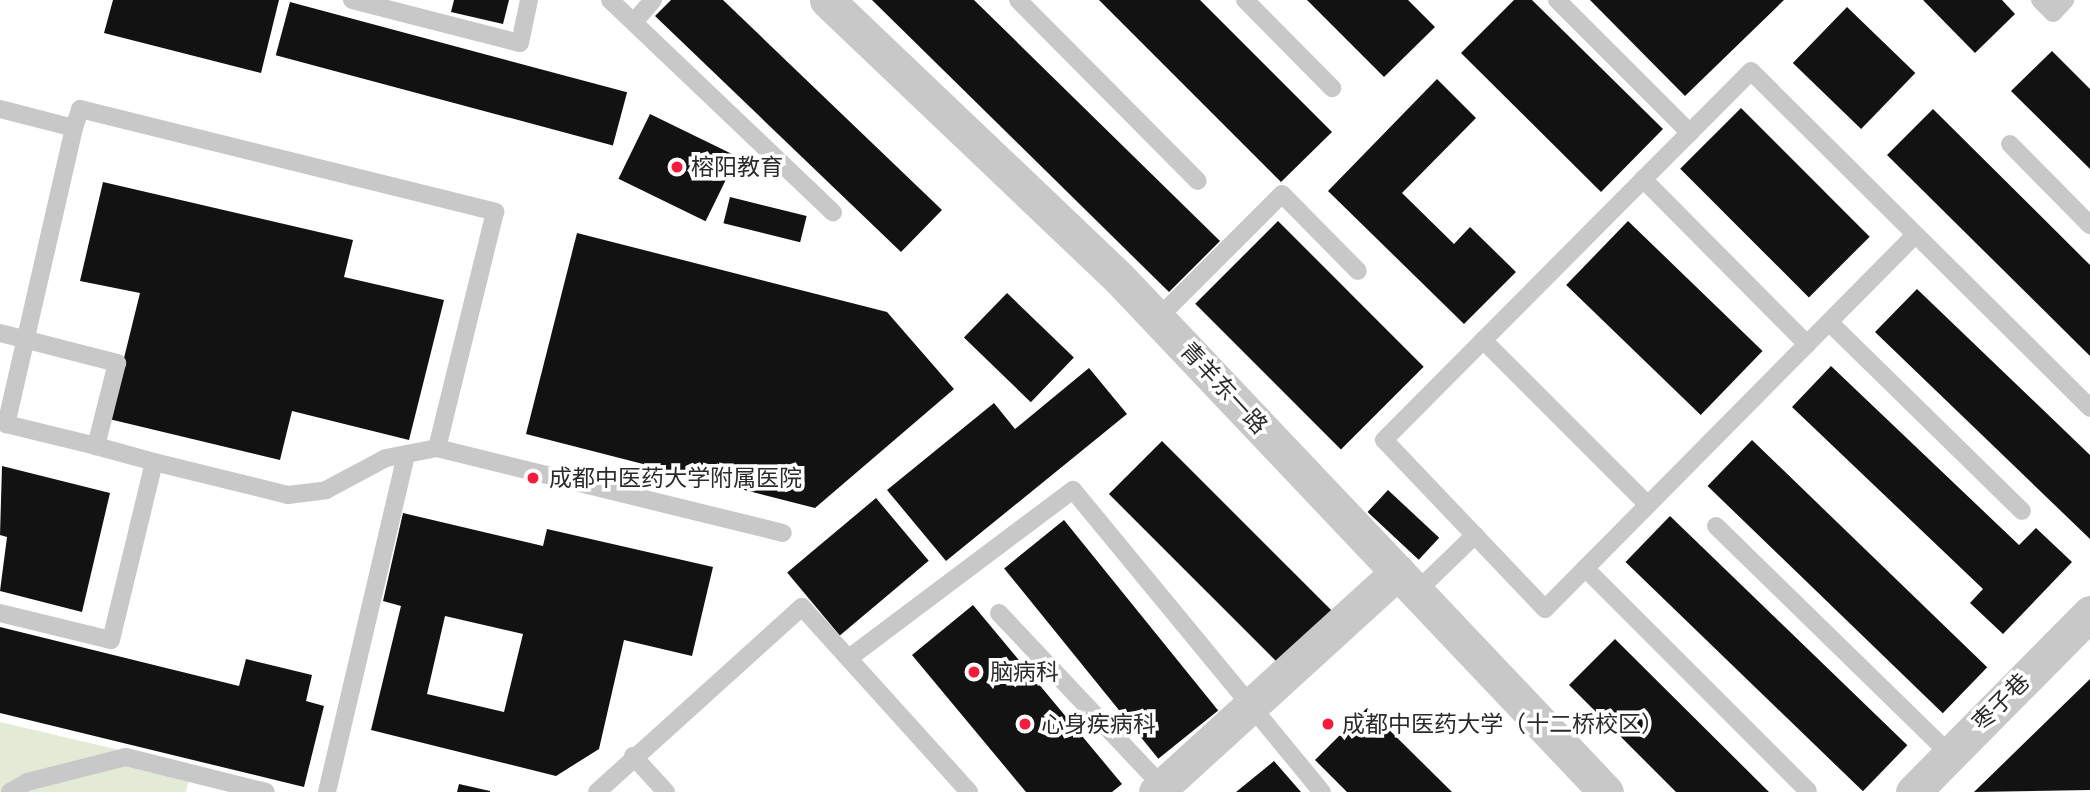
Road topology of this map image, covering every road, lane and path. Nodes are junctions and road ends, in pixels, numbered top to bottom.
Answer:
1 (352, 0) edge
2 (529, 0) edge
3 (610, 0) edge
4 (653, 0) edge
5 (827, 0) edge
6 (1018, 0) edge
7 (1245, 0) edge
8 (1557, 0) edge
9 (2040, 0) edge
10 (2065, 0) edge
11 (634, 22) junction
12 (1332, 88) dead end
13 (0, 109) edge
14 (74, 128) junction
15 (1690, 133) junction
16 (2010, 145) dead end
17 (1643, 179) junction
18 (1198, 181) dead end
19 (832, 212) dead end
20 (2090, 225) edge
21 (1915, 235) junction
22 (1358, 271) dead end
23 (1158, 318) junction
24 (1829, 322) junction
25 (0, 333) edge
26 (28, 340) junction
27 (1483, 340) junction
28 (1807, 344) junction
29 (2090, 408) edge
30 (96, 446) junction
31 (438, 448) junction
32 (406, 454) junction
33 (154, 462) junction
34 (1648, 505) junction
35 (2022, 511) dead end
36 (1716, 526) dead end
37 (783, 533) dead end
38 (1475, 535) junction
39 (1585, 568) junction
40 (1407, 582) junction
41 (0, 613) edge
42 (999, 613) dead end
43 (2090, 613) edge
44 (849, 658) junction
45 (1253, 704) junction
46 (1950, 754) junction
47 (633, 756) junction
48 (1162, 790) edge
49 (1808, 791) edge
50 (10, 792) edge
51 (266, 792) edge
52 (327, 792) edge
53 (597, 792) edge
54 (666, 792) edge
55 (969, 792) edge
56 (1322, 792) edge
57 (1606, 792) edge
58 (1913, 792) edge

1 - 2 lane
3 - 11 lane
4 - 11 lane
5 - 23 street, 青羊东一路
6 - 18 lane
7 - 12 lane
8 - 15 lane
9 - 10 lane
11 - 19 lane
13 - 14 lane
14 - 26 lane
14 - 31 lane
15 - 17 lane
15 - 21 lane
16 - 20 lane
17 - 27 lane
17 - 28 lane
21 - 24 lane
21 - 29 lane
22 - 23 lane
23 - 40 street, 青羊东一路
24 - 28 lane
24 - 35 lane
25 - 26 lane
26 - 30 lane
26 - 30 lane
27 - 34 lane
27 - 38 lane
28 - 34 lane
30 - 33 lane
31 - 32 lane
31 - 37 lane
32 - 33 lane
32 - 52 lane
33 - 41 lane
34 - 39 lane
36 - 46 lane
38 - 39 lane
38 - 40 lane
39 - 49 lane
40 - 45 street
40 - 57 street, 青羊东一路
42 - 48 lane
43 - 46 street, 枣子巷
44 - 45 lane
44 - 47 lane
44 - 55 lane
45 - 48 street
45 - 56 lane
46 - 58 street, 枣子巷
47 - 53 lane
47 - 54 lane
50 - 51 lane

